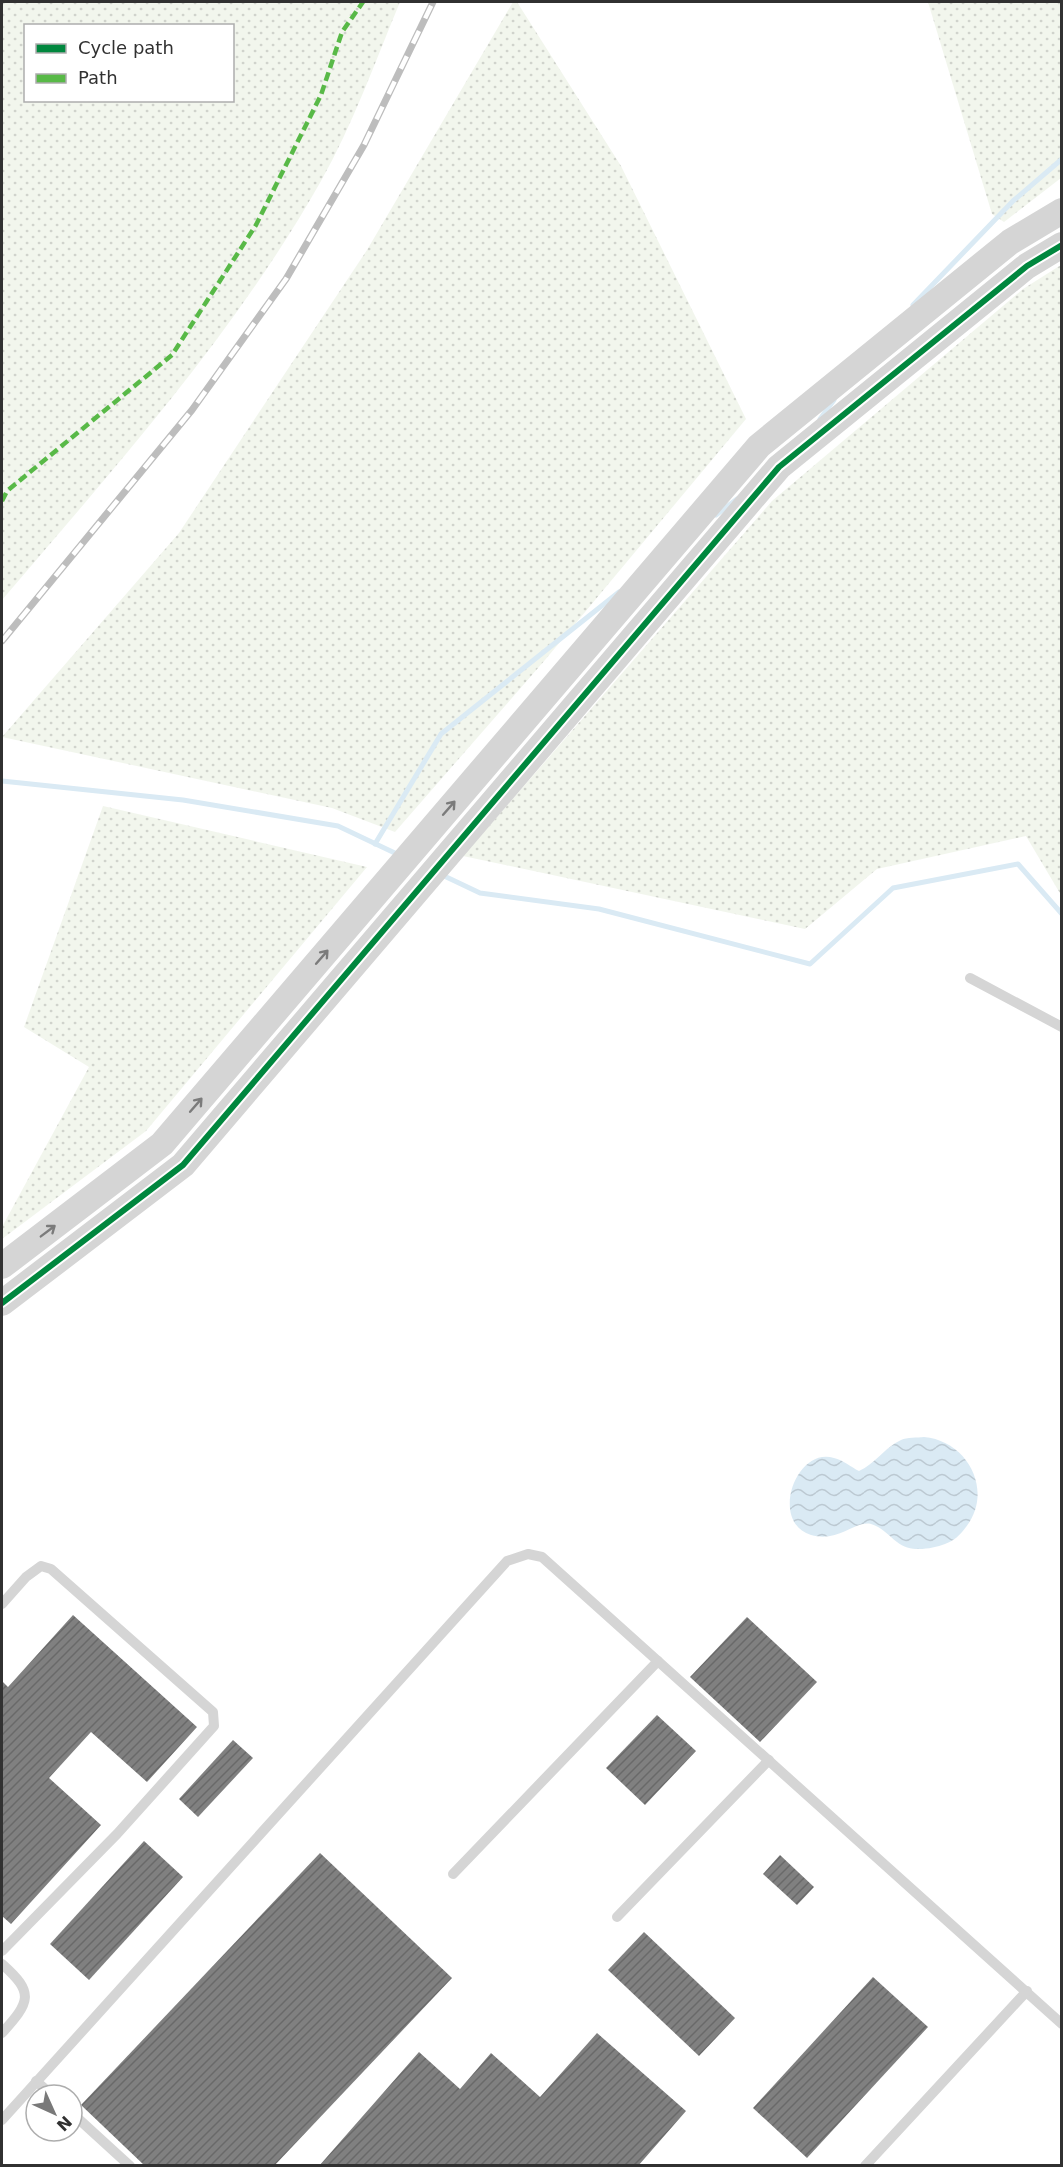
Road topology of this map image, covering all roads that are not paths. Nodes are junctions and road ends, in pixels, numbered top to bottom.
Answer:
1 (1062, 211) edge
2 (1062, 245) edge
3 (970, 978) dead end
4 (1062, 1027) edge
5 (2, 1266) edge
6 (2, 1303) edge
7 (2, 1604) edge
8 (658, 1661) junction
9 (769, 1760) junction
10 (453, 1874) dead end
11 (616, 1917) dead end
12 (2, 1951) edge
13 (2, 1964) edge
14 (1027, 1991) junction
15 (1062, 2024) edge
16 (2, 2033) edge
17 (36, 2081) joint
18 (2, 2120) edge
19 (84, 2125) edge
20 (130, 2166) edge
21 (865, 2166) edge

5 -> 1 street
2 - 6 street
3 - 4 lane
7 - 12 lane
8 - 9 lane
8 - 10 lane
8 - 17 lane
9 - 11 lane
9 - 14 lane
13 - 16 lane
14 - 15 lane
14 - 21 lane
17 - 18 lane
19 - 20 lane

